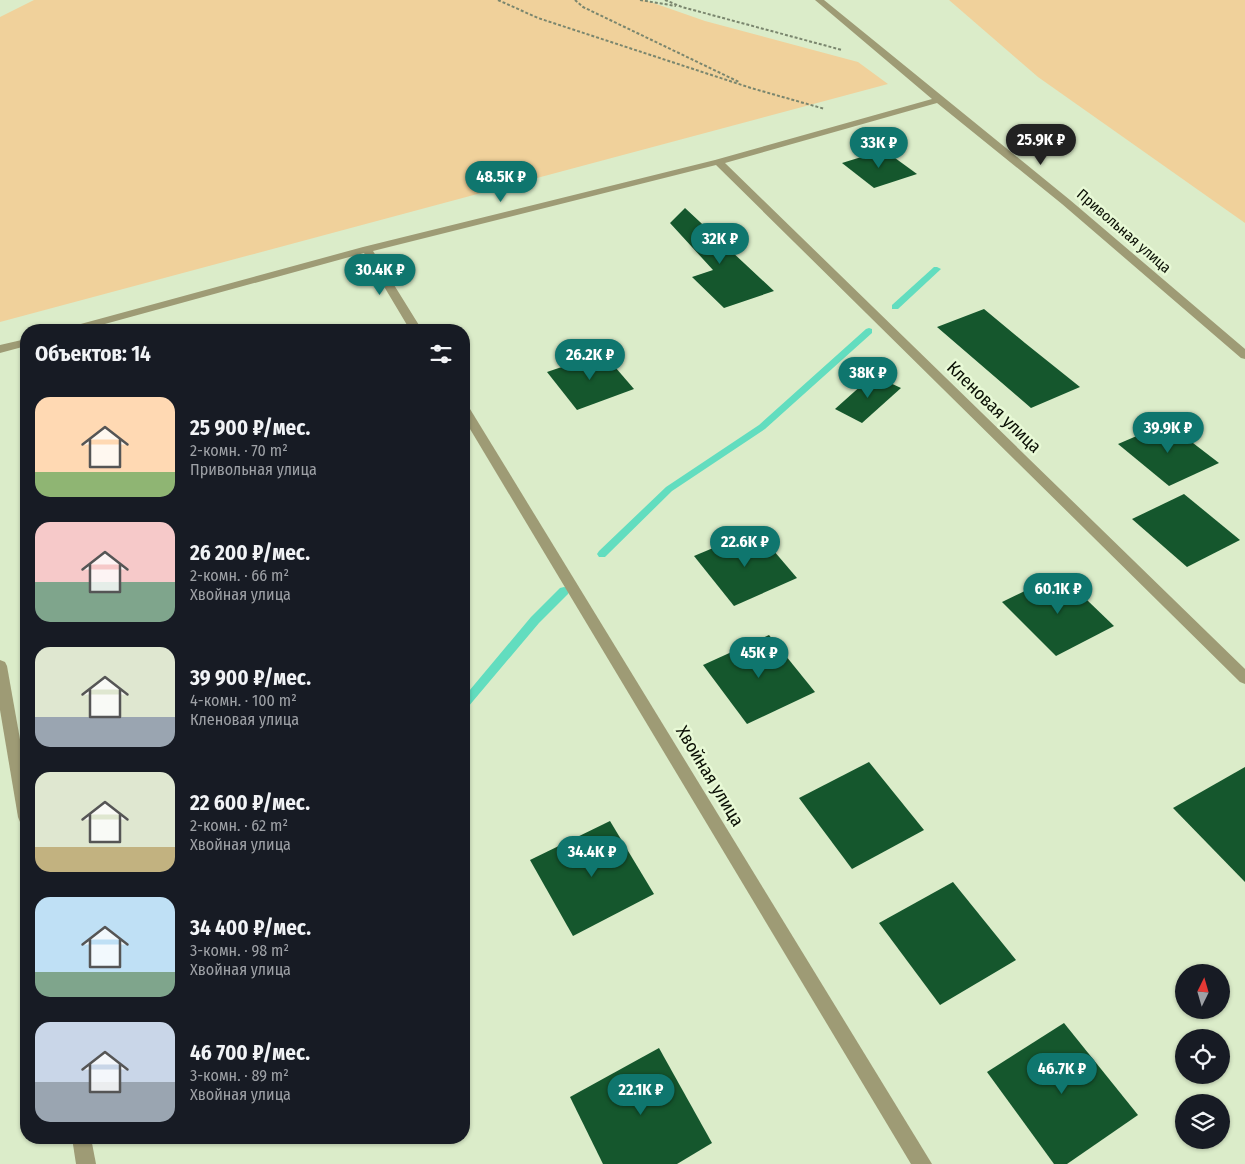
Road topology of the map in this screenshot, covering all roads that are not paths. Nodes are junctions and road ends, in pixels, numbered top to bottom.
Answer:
1 (818, 0) edge
2 (938, 100) junction
3 (718, 162) junction
4 (367, 249) junction
5 (92, 324) edge
6 (412, 324) edge
7 (20, 344) edge
8 (0, 349) edge
9 (1245, 355) edge
10 (470, 419) edge
11 (0, 666) edge
12 (1245, 678) edge
13 (20, 782) edge
14 (83, 1144) edge
15 (86, 1164) edge
16 (922, 1164) edge

1 - 2 street, Привольная улица
2 - 3 street
2 - 9 street, Привольная улица
3 - 4 street
3 - 12 street, Кленовая улица
4 - 5 street
4 - 6 street
7 - 8 street
10 - 16 street, Хвойная улица
11 - 13 street
14 - 15 street

